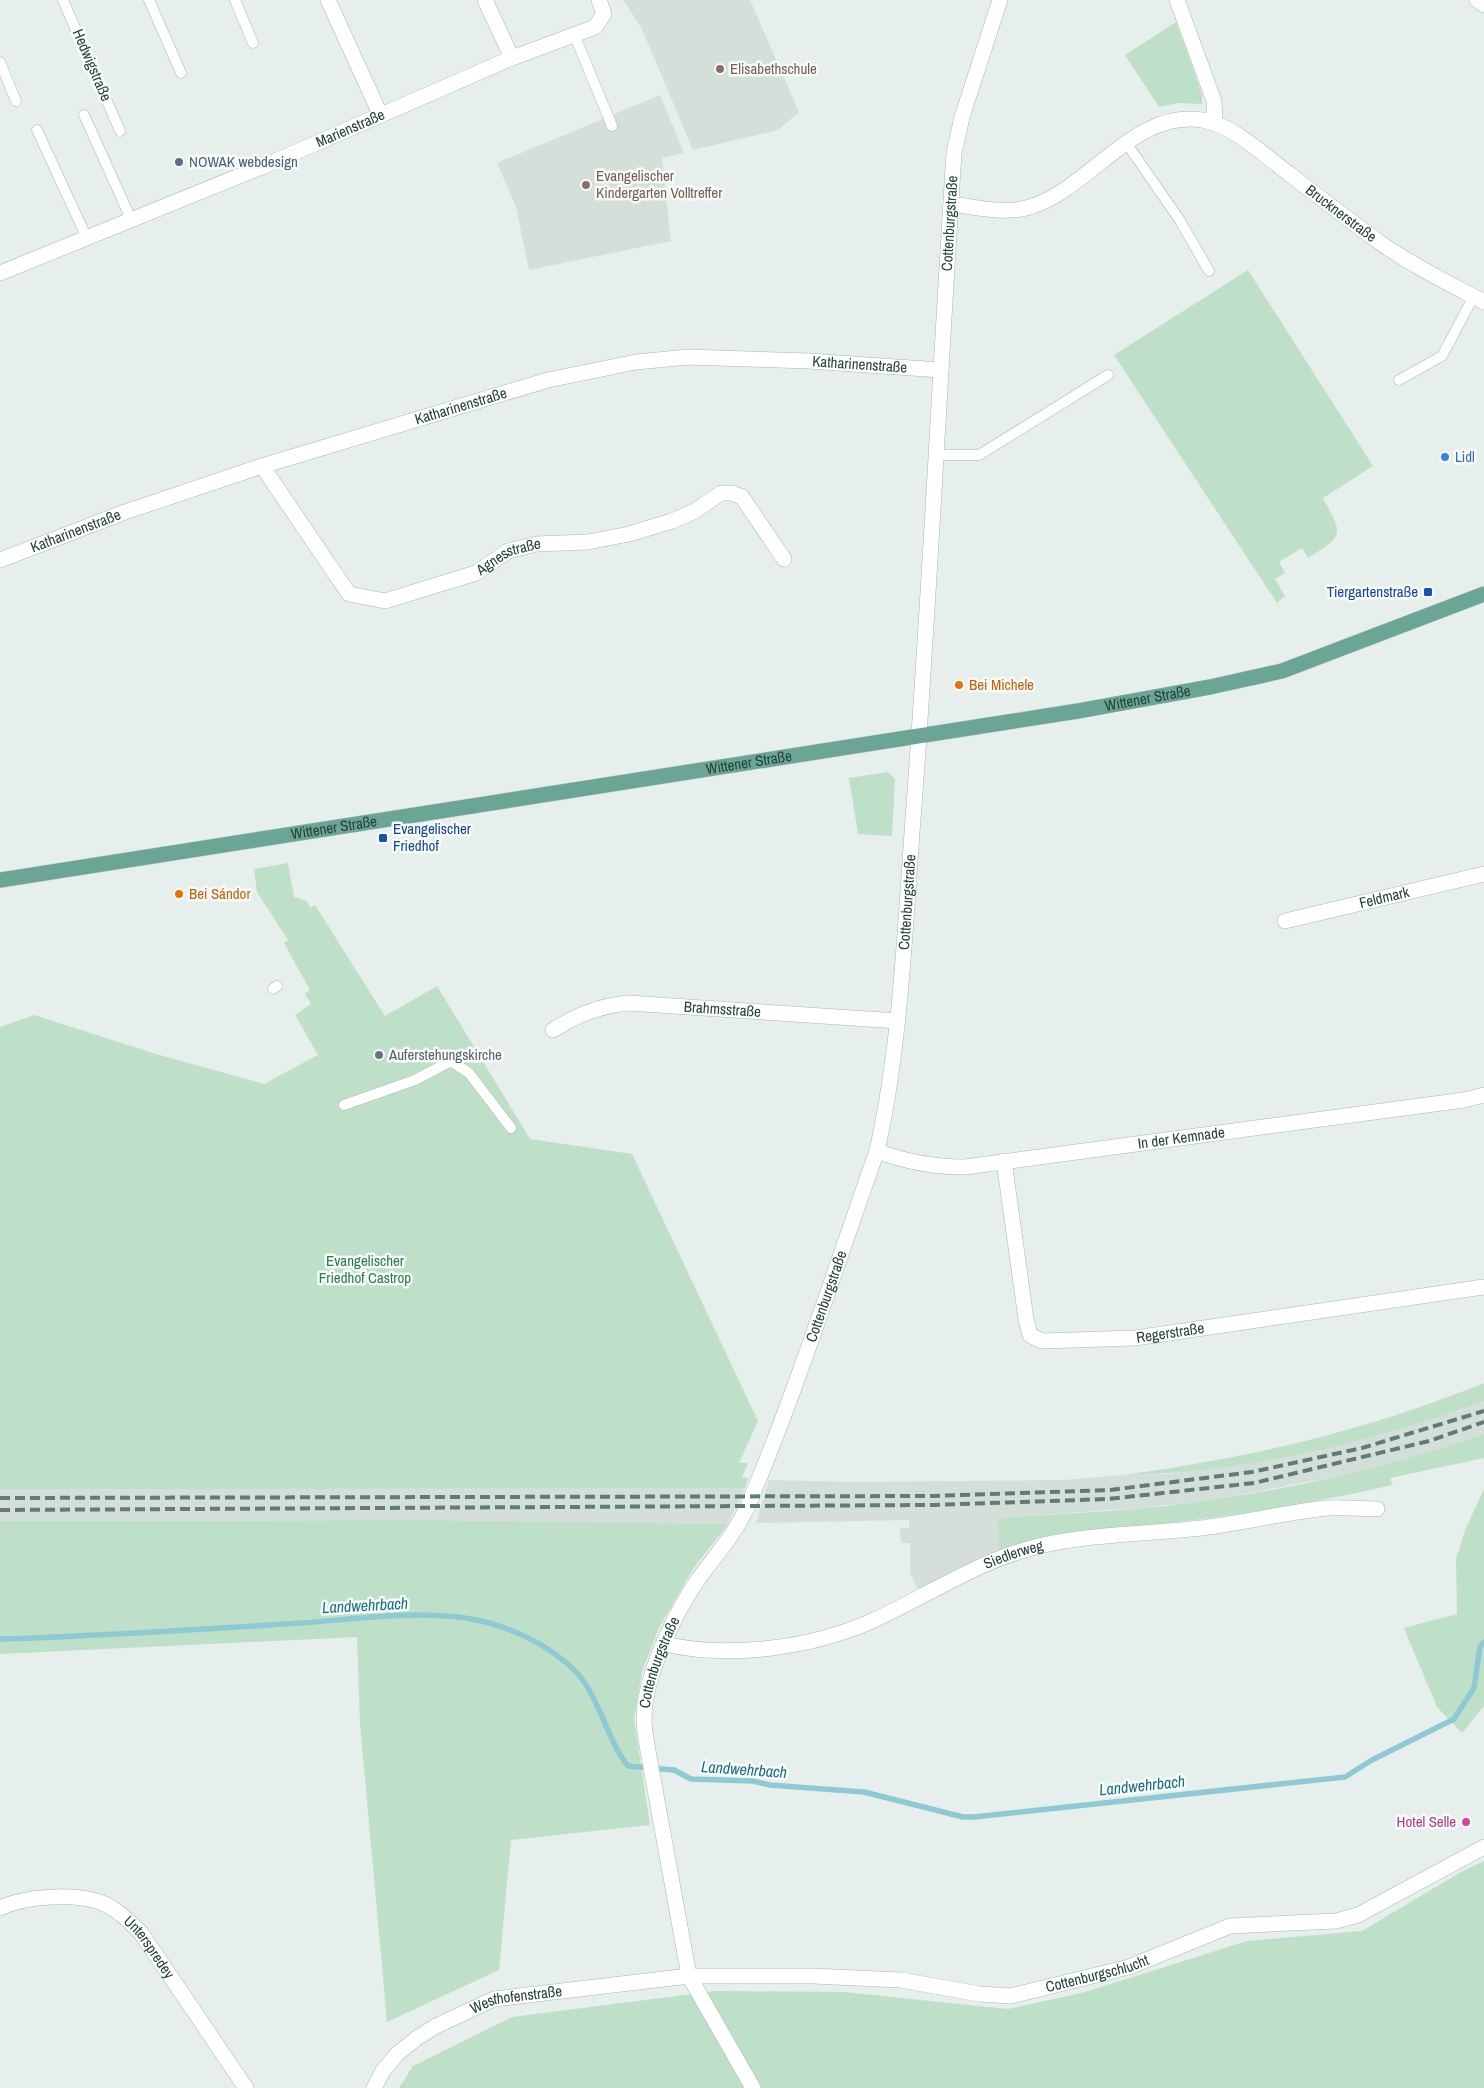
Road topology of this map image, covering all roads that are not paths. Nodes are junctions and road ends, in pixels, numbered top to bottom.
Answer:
1 (63, 0) edge
2 (149, 0) edge
3 (235, 0) edge
4 (328, 0) edge
5 (485, 0) edge
6 (1000, 0) edge
7 (1177, 0) edge
8 (1477, 0) edge
9 (600, 3) edge
10 (1484, 5) edge
11 (574, 34) junction
12 (253, 43) dead end
13 (512, 58) junction
14 (0, 62) edge
15 (181, 73) dead end
16 (16, 101) dead end
17 (380, 114) junction
18 (84, 115) dead end
19 (1215, 124) junction
20 (612, 126) dead end
21 (37, 130) dead end
22 (120, 131) dead end
23 (1127, 144) junction
24 (951, 204) junction
25 (131, 219) junction
26 (86, 236) junction
27 (1209, 271) dead end
28 (0, 273) edge
29 (1479, 299) edge
30 (940, 370) junction
31 (1108, 375) dead end
32 (1399, 380) dead end
33 (936, 455) junction
34 (262, 466) junction
35 (784, 559) dead end
36 (0, 560) edge
37 (1484, 594) edge
38 (919, 735) junction
39 (1484, 874) edge
40 (0, 880) edge
41 (1285, 921) dead end
42 (898, 1021) junction
43 (553, 1030) dead end
44 (1484, 1095) edge
45 (344, 1105) dead end
46 (511, 1128) dead end
47 (877, 1151) junction
48 (1004, 1162) junction
49 (1484, 1286) edge
50 (1377, 1509) dead end
51 (665, 1644) junction
52 (1484, 1847) edge
53 (0, 1908) edge
54 (689, 1976) junction
55 (246, 2088) edge
56 (374, 2088) edge
57 (753, 2088) edge

1 - 22 lane, Hedwigstraße
2 - 15 lane
3 - 12 lane
4 - 17 street
5 - 13 street
6 - 24 street, Cottenburgstraße
7 - 19 street
8 - 10 street
9 - 11 street, Marienstraße
11 - 13 street, Marienstraße
11 - 20 lane
13 - 17 street, Marienstraße
14 - 16 lane
17 - 25 street, Marienstraße
18 - 25 lane
19 - 23 street, Brucknerstraße
19 - 29 street, Brucknerstraße
21 - 26 lane
23 - 24 street, Brucknerstraße
23 - 27 lane
24 - 30 street, Cottenburgstraße
25 - 26 street, Marienstraße
26 - 28 street, Marienstraße
29 - 32 lane, Brucknerstraße
30 - 33 street, Cottenburgstraße
30 - 34 street, Katharinenstraße
31 - 33 lane
33 - 38 street, Cottenburgstraße
34 - 35 street, Agnesstraße
34 - 36 street, Katharinenstraße
37 - 38 main road, Wittener Straße
38 - 40 main road, Wittener Straße
38 - 42 street, Cottenburgstraße
39 - 41 street, Feldmark
42 - 43 street, Brahmsstraße
42 - 47 street, Cottenburgstraße
44 - 48 street, In der Kemnade
45 - 46 lane
47 - 48 street, In der Kemnade
47 - 51 street, Cottenburgstraße
48 - 49 street, Regerstraße
50 - 51 street, Siedlerweg
51 - 54 street, Cottenburgstraße
52 - 54 street, Cottenburgschlucht
53 - 55 street, Unterspredey
54 - 56 street, Westhofenstraße
54 - 57 street, Cottenburgstraße

